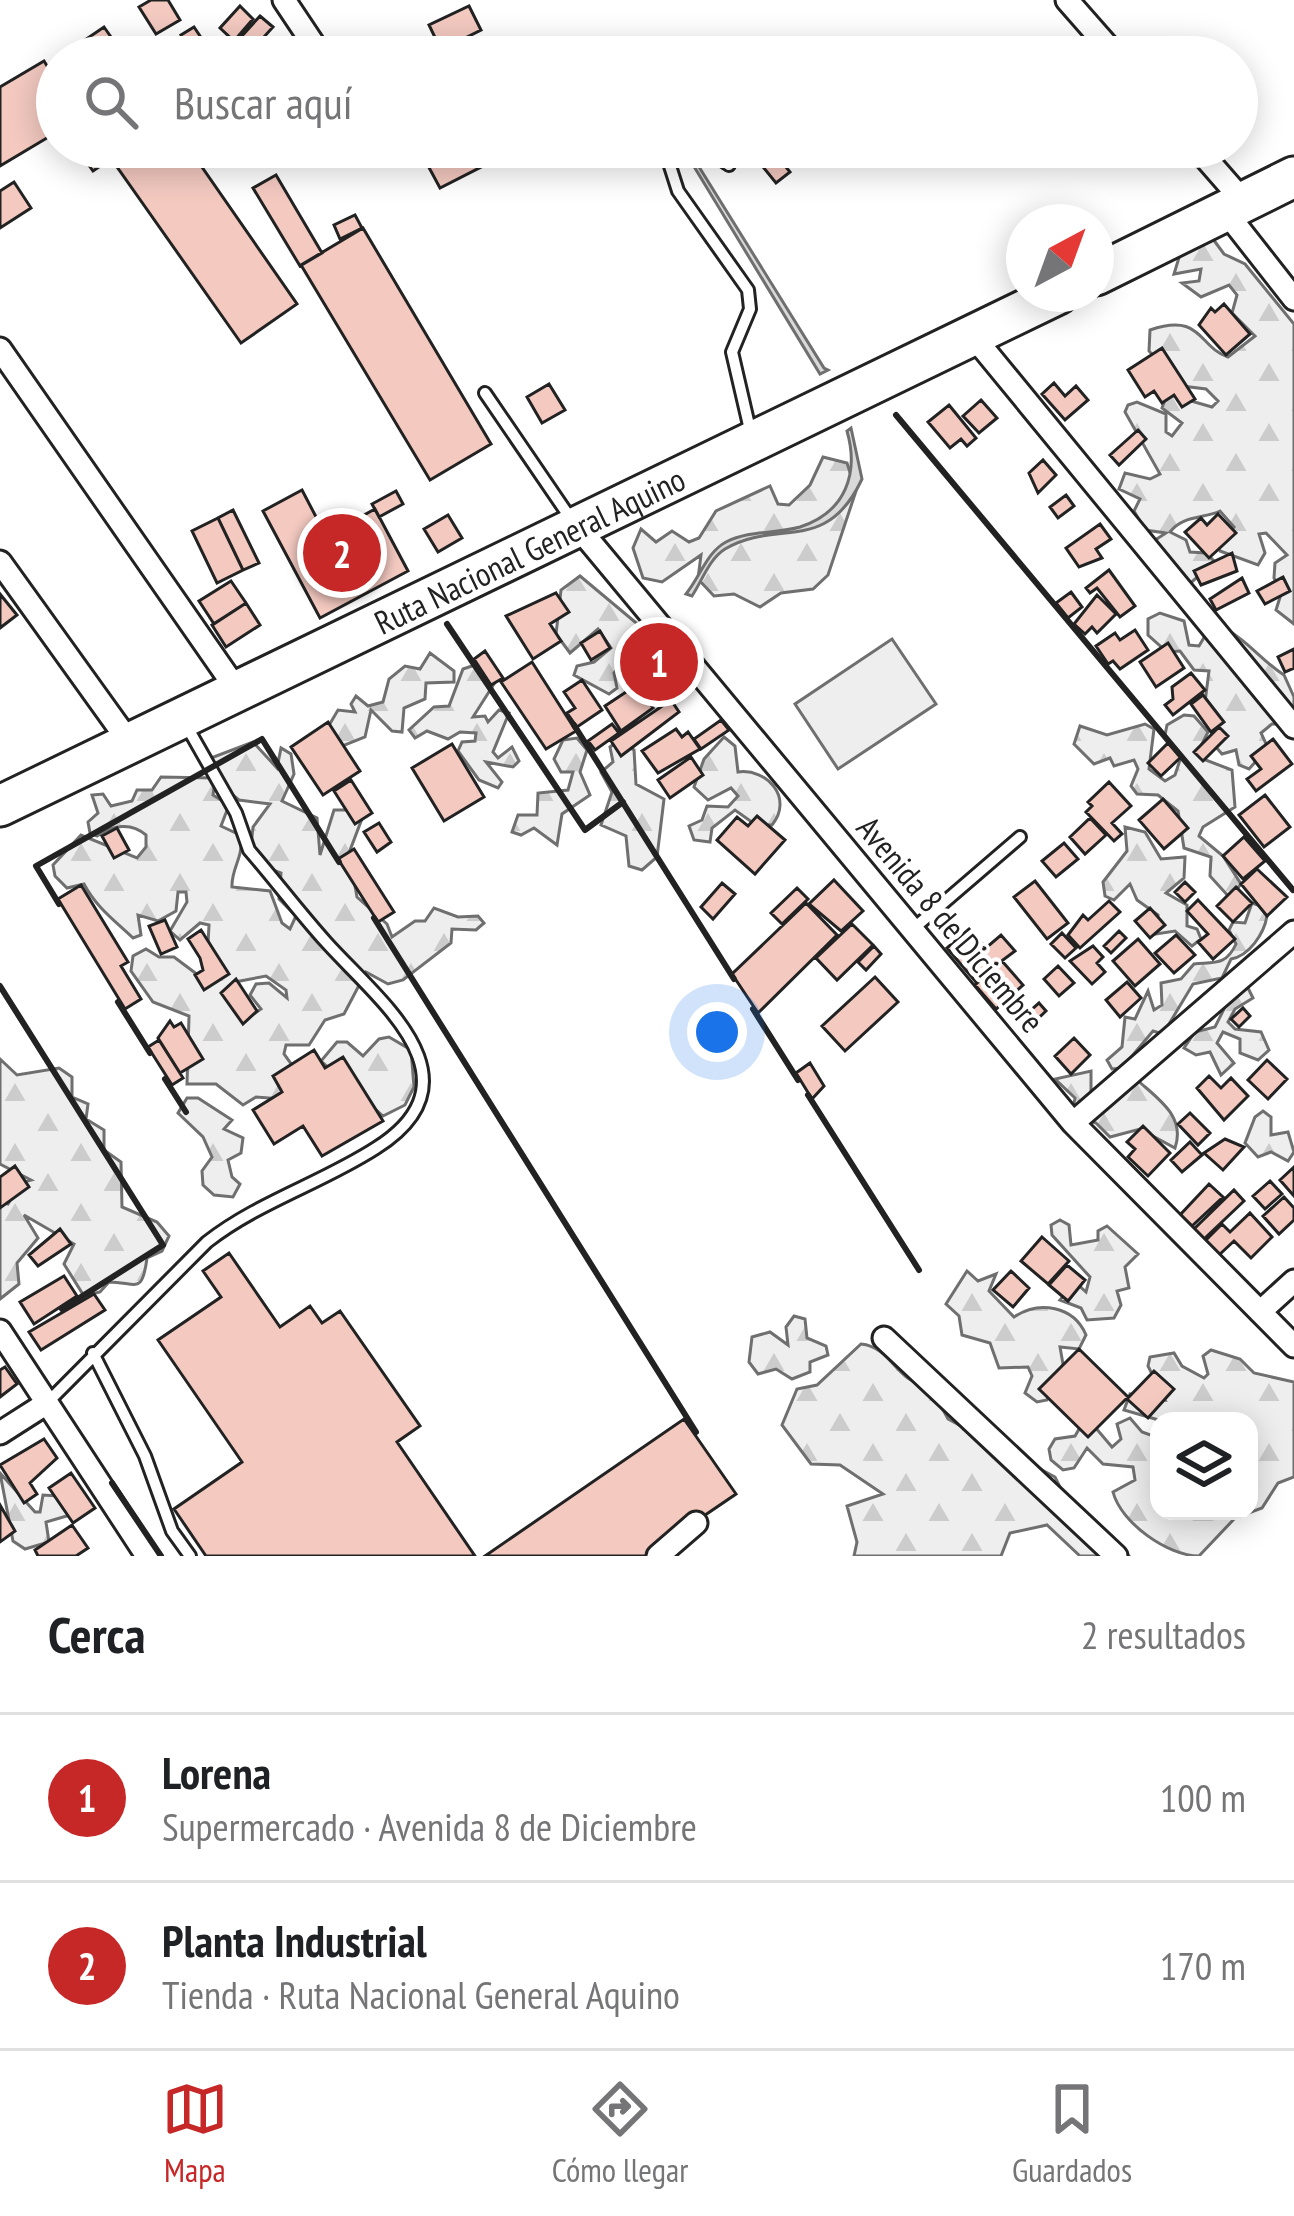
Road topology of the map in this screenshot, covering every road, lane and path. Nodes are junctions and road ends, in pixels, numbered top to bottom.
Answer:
1 (284, 0) edge
2 (1067, 0) edge
3 (308, 36) edge
4 (1099, 36) edge
5 (671, 168) edge
6 (1209, 168) edge
7 (1294, 177) edge
8 (1234, 207) junction
9 (1114, 266) edge
10 (1294, 299) edge
11 (1022, 312) edge
12 (973, 336) junction
13 (0, 349) edge
14 (485, 393) dead end
15 (753, 442) junction
16 (577, 526) junction
17 (0, 562) edge
18 (238, 689) junction
19 (182, 717) junction
20 (1294, 727) edge
21 (130, 742) junction
22 (0, 806) edge
23 (1020, 837) dead end
24 (910, 931) junction
25 (1294, 932) edge
26 (1073, 1123) junction
27 (1294, 1281) edge
28 (1260, 1312) junction
29 (0, 1331) edge
30 (884, 1338) dead end
31 (1294, 1346) edge
32 (93, 1353) junction
33 (47, 1402) junction
34 (0, 1433) edge
35 (697, 1523) dead end
36 (147, 1556) edge
37 (190, 1556) edge
38 (658, 1556) edge
39 (1116, 1556) edge

1 - 3 street
2 - 4 street
5 - 15 lane
6 - 8 street
7 - 8 highway
8 - 9 highway
8 - 10 street
11 - 12 highway, Ruta Nacional General Aquino
12 - 15 highway, Ruta Nacional General Aquino
12 - 20 street
13 - 18 street
14 - 16 lane
15 - 16 highway, Ruta Nacional General Aquino
16 - 18 highway, Ruta Nacional General Aquino
16 - 24 street, Avenida 8 de Diciembre
17 - 21 street
18 - 19 highway, Ruta Nacional General Aquino
19 - 21 highway, Ruta Nacional General Aquino
19 - 32 lane
21 - 22 highway, Ruta Nacional General Aquino
23 - 24 lane
24 - 26 street, Avenida 8 de Diciembre
25 - 26 street
26 - 28 street, Avenida 8 de Diciembre
27 - 28 street
28 - 31 street, Avenida 8 de Diciembre
29 - 33 street
30 - 39 street
32 - 33 lane
32 - 37 lane
33 - 34 street
33 - 36 street
35 - 38 street

